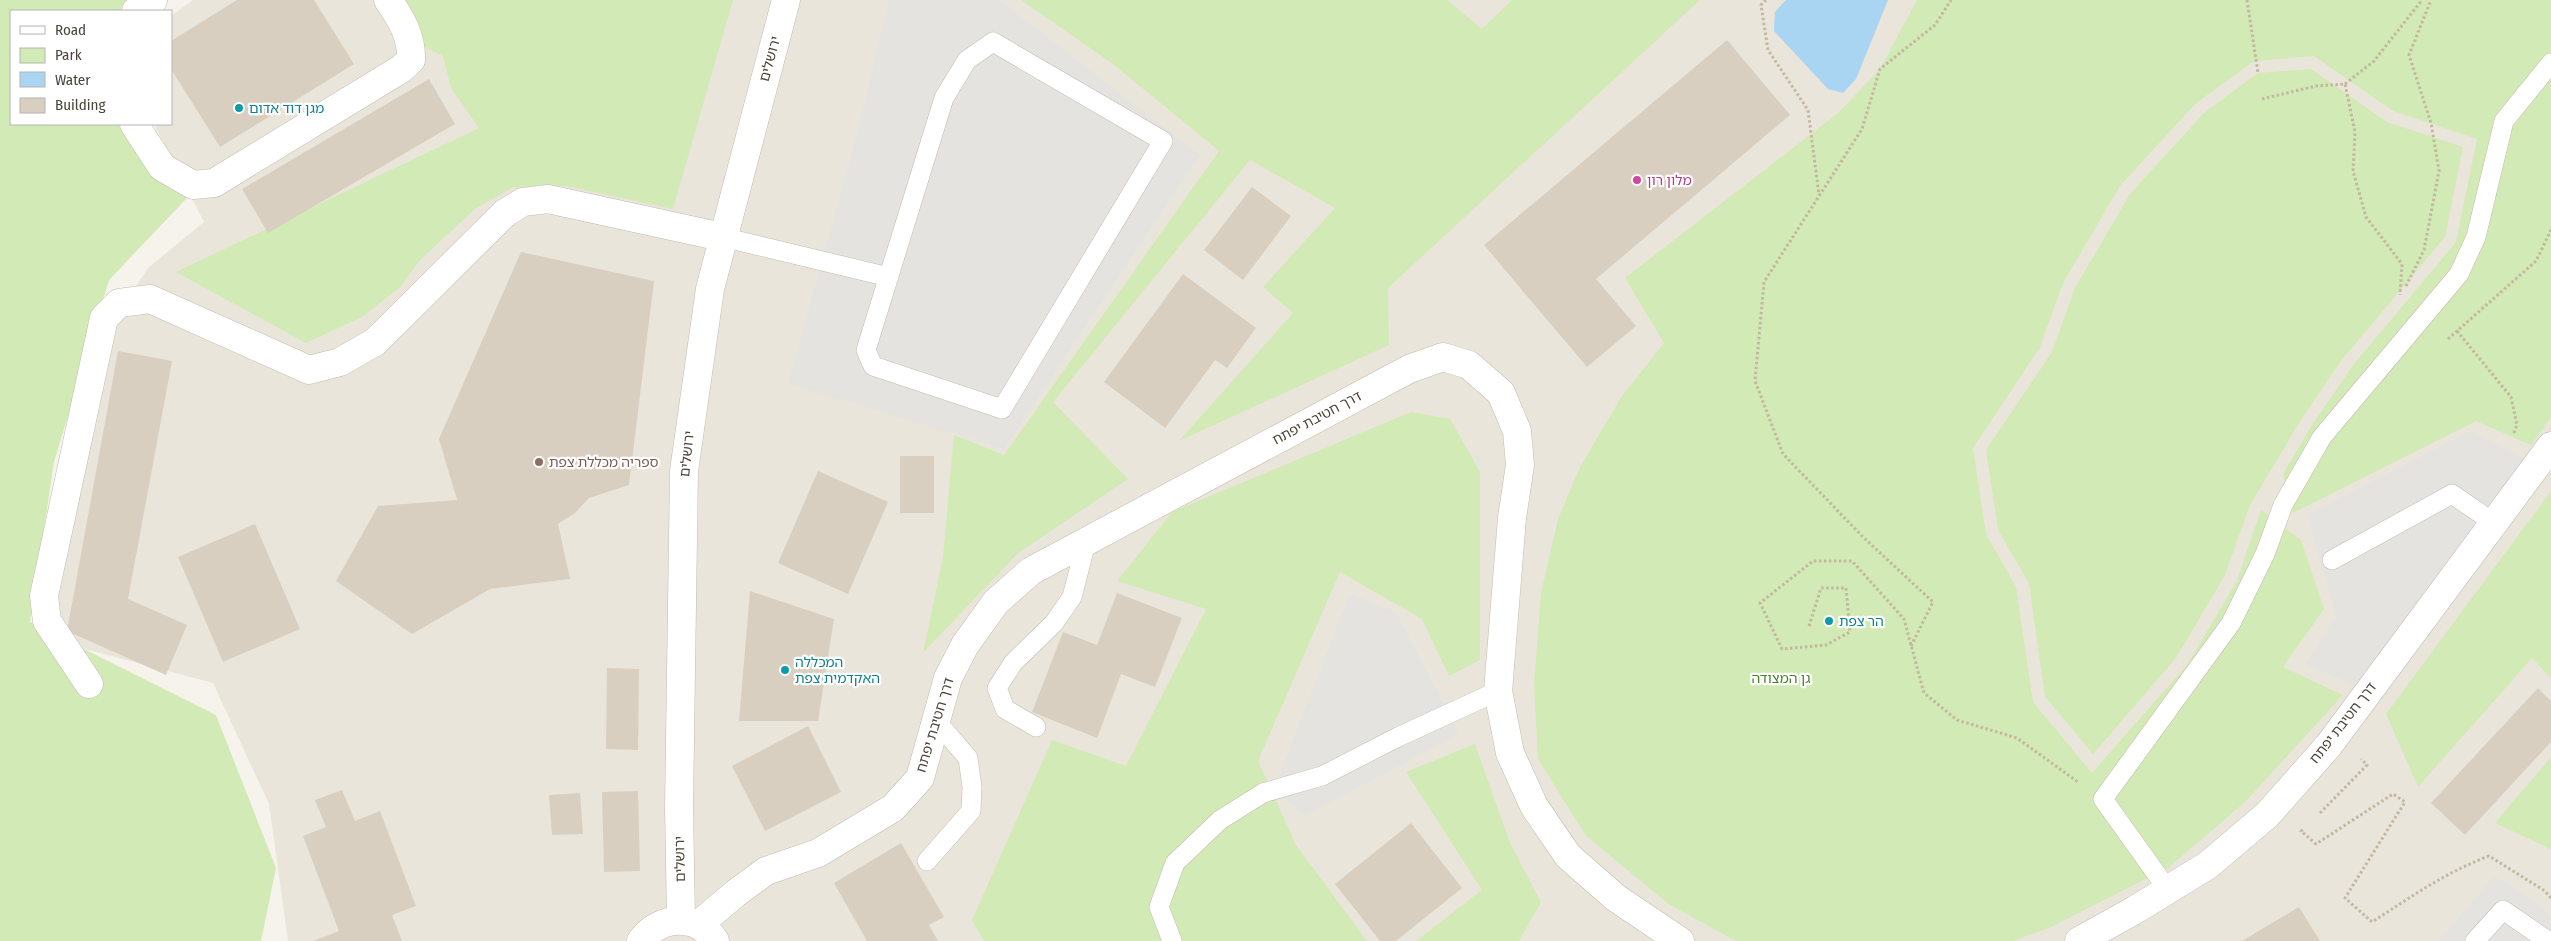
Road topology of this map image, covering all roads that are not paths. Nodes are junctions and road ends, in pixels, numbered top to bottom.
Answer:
1 (153, 0) edge
2 (388, 0) edge
3 (786, 0) edge
4 (138, 10) edge
5 (2551, 63) edge
6 (135, 125) edge
7 (722, 237) junction
8 (889, 276) junction
9 (2551, 446) edge
10 (2494, 523) junction
11 (1087, 539) junction
12 (2332, 560) dead end
13 (89, 684) dead end
14 (1498, 691) junction
15 (937, 722) junction
16 (1036, 727) dead end
17 (927, 861) dead end
18 (2168, 890) junction
19 (698, 929) edge
20 (640, 941) edge
21 (1172, 941) edge
22 (1680, 941) edge
23 (2079, 941) edge
24 (2475, 941) edge
25 (2548, 941) edge

1 - 4 street
2 - 6 street
3 - 7 street, ירושלים
5 - 18 lane
7 - 8 lane
7 - 13 street
7 - 19 street, ירושלים
8 - 8 lane
9 - 10 street, דרך חטיבת יפתח
10 - 12 lane
10 - 18 street, דרך חטיבת יפתח
11 - 14 street, דרך חטיבת יפתח
11 - 15 street, דרך חטיבת יפתח
11 - 16 lane
14 - 21 lane
14 - 22 street, דרך חטיבת יפתח
15 - 17 lane
15 - 19 street, דרך חטיבת יפתח
18 - 23 street, דרך חטיבת יפתח
19 - 20 street
24 - 25 lane

